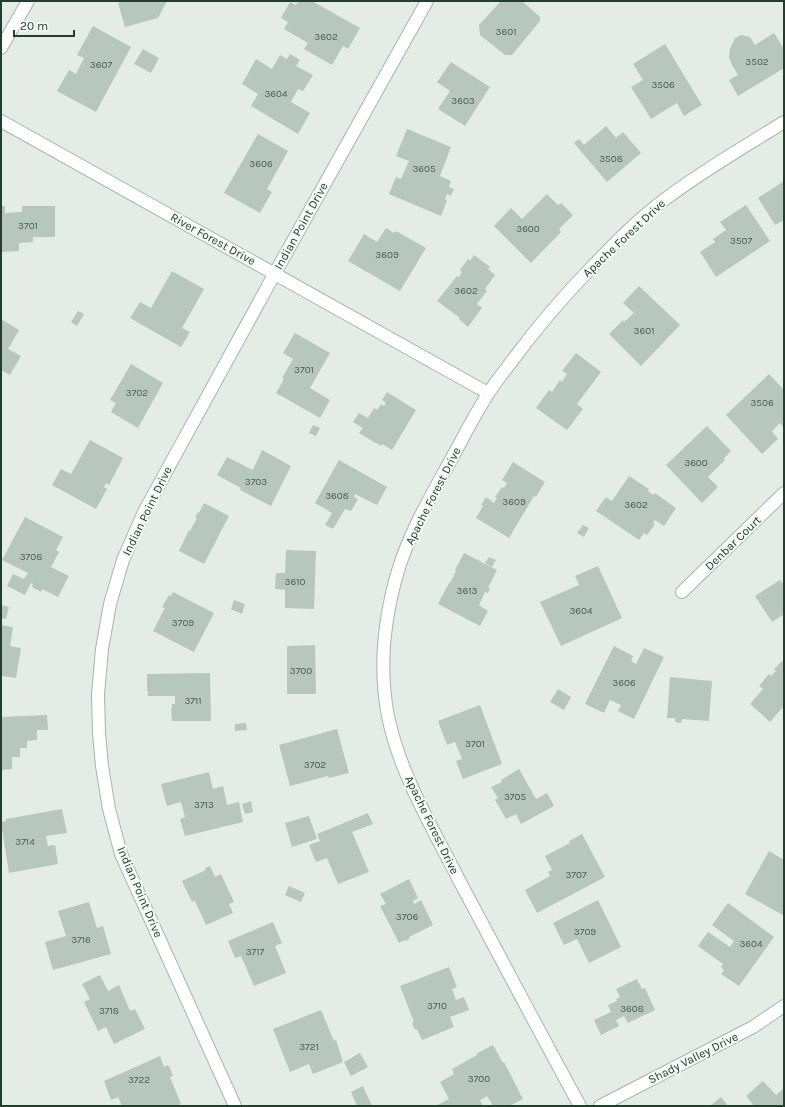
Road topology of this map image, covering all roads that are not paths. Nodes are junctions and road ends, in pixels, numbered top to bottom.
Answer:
1 (28, 1) edge
2 (427, 1) edge
3 (1, 48) edge
4 (1, 121) edge
5 (784, 122) edge
6 (275, 273) junction
7 (488, 393) junction
8 (784, 493) edge
9 (682, 592) dead end
10 (784, 1006) edge
11 (235, 1106) edge
12 (580, 1106) edge
13 (600, 1106) edge

1 - 3 street
2 - 6 street, Indian Point Drive
4 - 6 street, River Forest Drive
5 - 7 street, Apache Forest Drive
6 - 7 street, River Forest Drive
6 - 11 street, Indian Point Drive
7 - 12 street, Apache Forest Drive
8 - 9 street, Denbar Court
10 - 13 street, Shady Valley Drive

